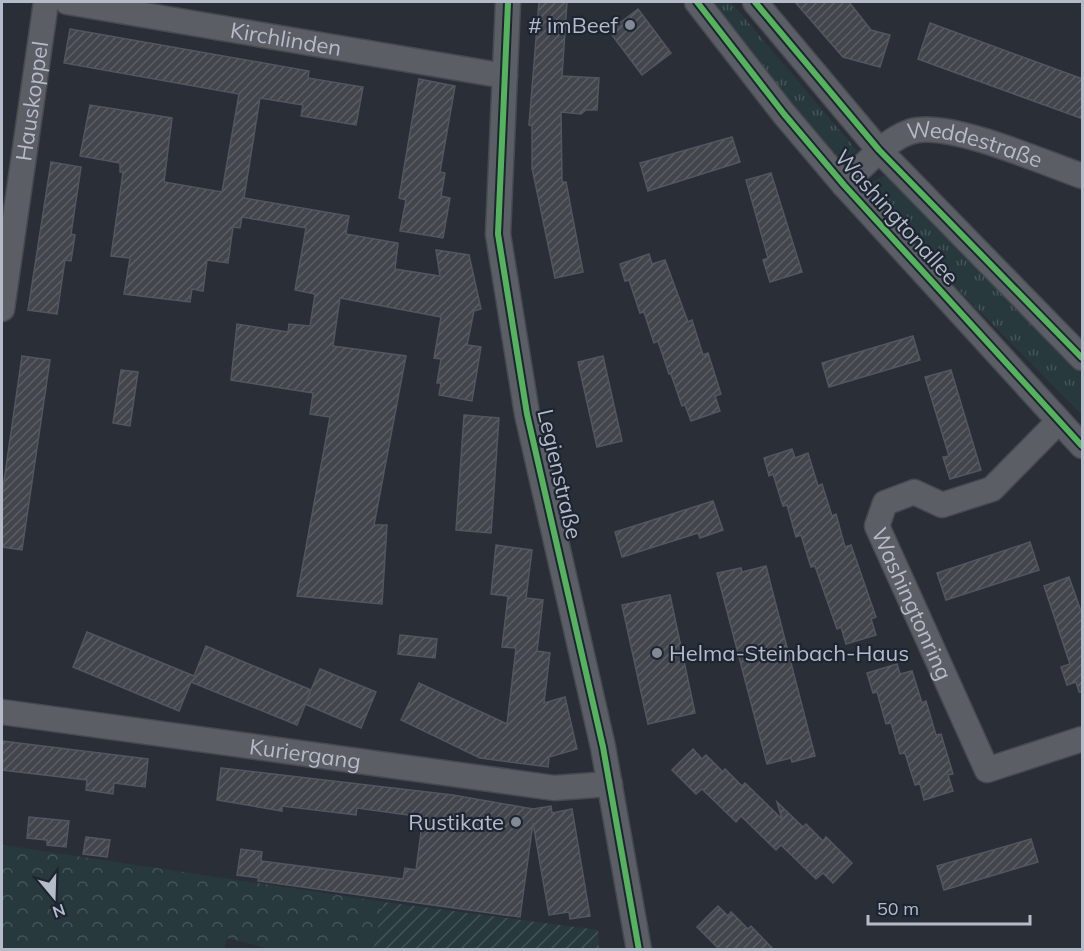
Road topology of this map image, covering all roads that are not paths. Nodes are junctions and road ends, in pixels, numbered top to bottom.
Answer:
1 (46, 2) edge
2 (67, 2) edge
3 (508, 2) edge
4 (697, 2) edge
5 (755, 2) edge
6 (505, 76) junction
7 (879, 150) junction
8 (1083, 176) edge
9 (844, 185) junction
10 (2, 309) edge
11 (1083, 358) edge
12 (1058, 422) junction
13 (1083, 446) edge
14 (2, 712) edge
15 (1083, 739) edge
16 (610, 784) junction
17 (639, 950) edge

1 - 10 street, Hauskoppel
2 - 6 street, Kirchlinden
3 - 6 street, Legienstraße
4 - 9 street, Washingtonallee
5 - 7 street, Washingtonallee
6 - 16 street, Legienstraße
7 - 8 street, Weddestraße
7 - 9 street, Weddestraße
7 - 11 street, Washingtonallee
9 - 12 street, Washingtonallee
12 - 13 street, Washingtonallee
12 - 15 street, Washingtonring
14 - 16 street, Kuriergang
16 - 17 street, Legienstraße

